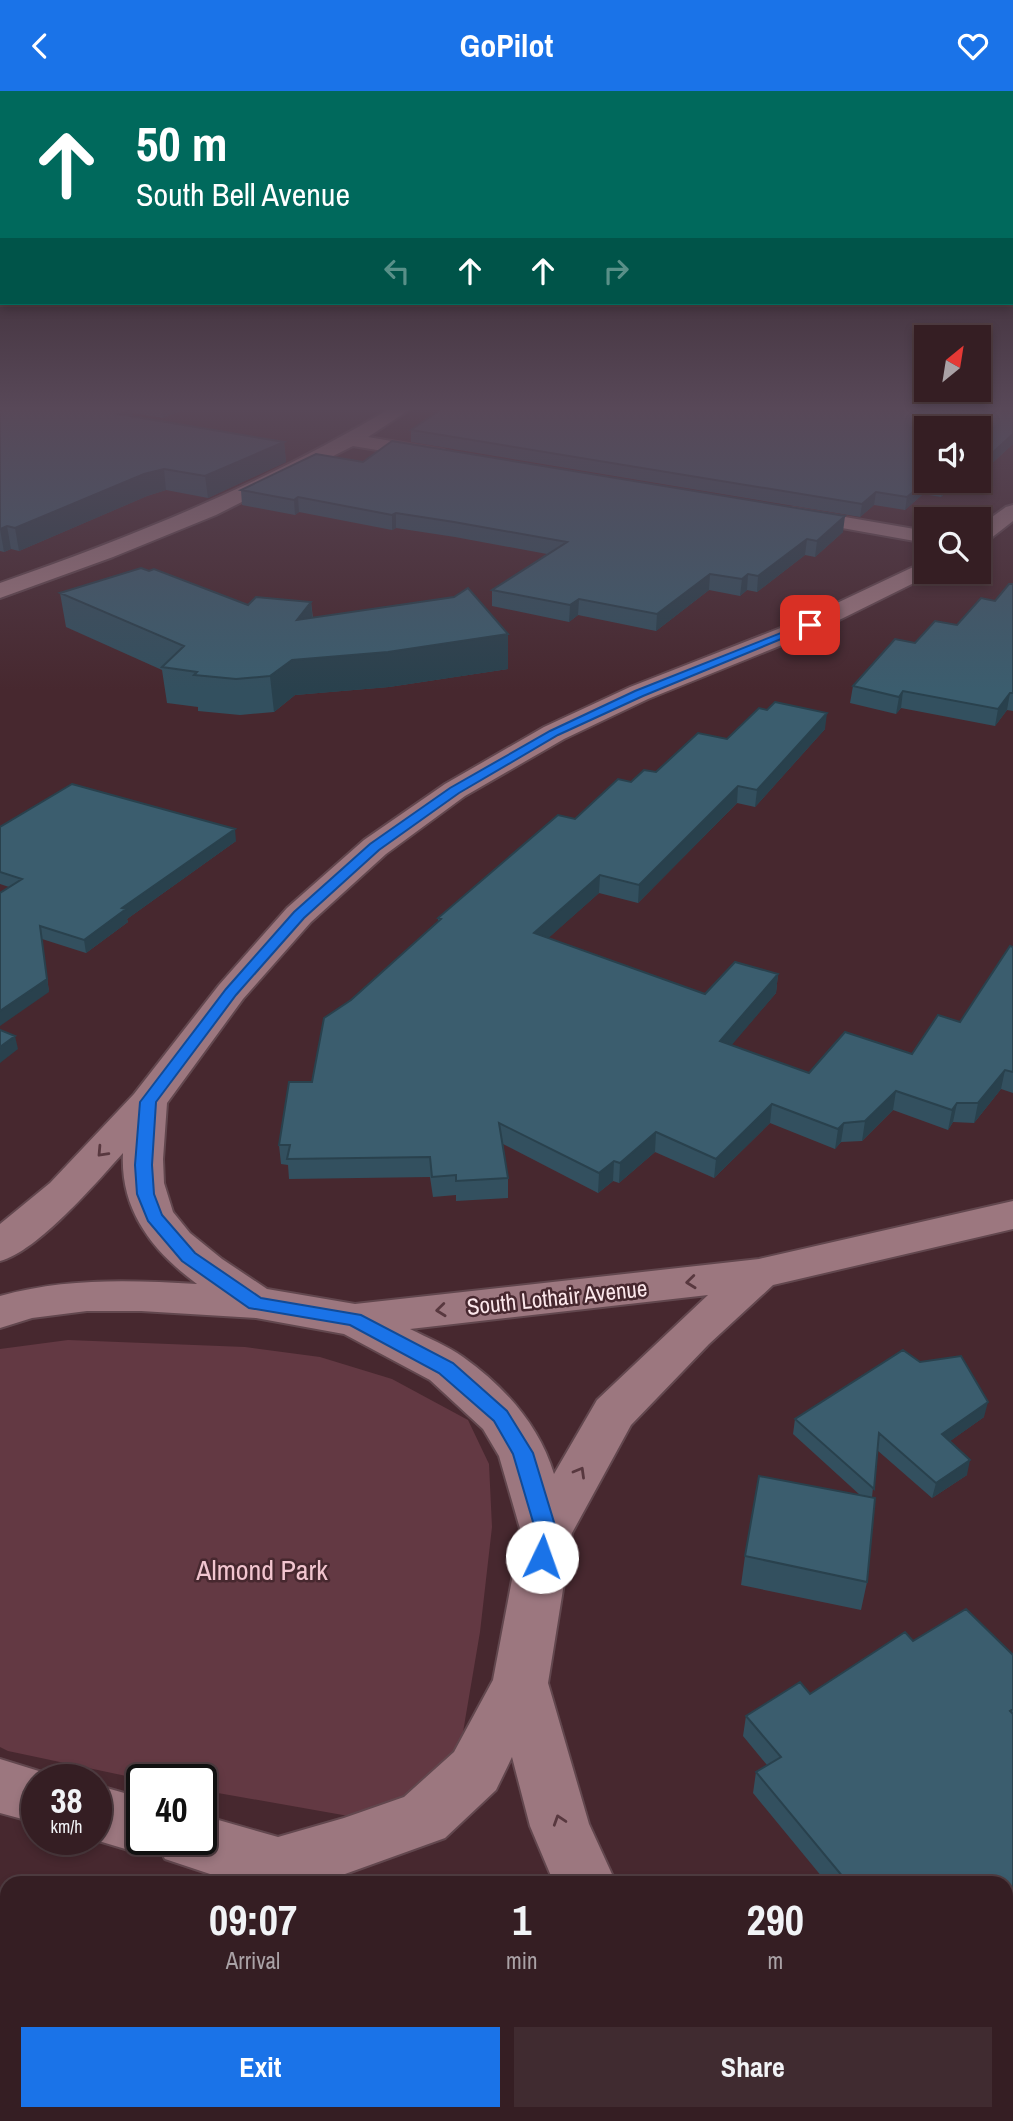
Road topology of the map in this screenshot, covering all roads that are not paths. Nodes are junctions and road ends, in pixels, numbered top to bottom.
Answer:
1 (230, 501) edge
2 (1013, 511) edge
3 (780, 512) edge
4 (991, 527) edge
5 (914, 535) edge
6 (914, 574) edge
7 (7, 585) edge
8 (148, 1102) junction
9 (1013, 1215) edge
10 (0, 1247) edge
11 (759, 1274) junction
12 (256, 1303) junction
13 (0, 1312) edge
14 (355, 1320) junction
15 (547, 1532) junction
16 (520, 1683) junction
17 (0, 1786) edge
18 (21, 1792) edge
19 (217, 1849) edge
20 (293, 1874) edge
21 (582, 1876) edge

1 - 7 street
2 - 4 street
3 - 5 street
6 - 8 street
8 -> 10 street
8 - 12 street
9 - 11 street, South Lothair Avenue
11 -> 14 street, South Lothair Avenue
15 -> 11 street, South Lothair Avenue
12 - 13 street
12 - 14 street
14 - 15 street
15 - 16 street
16 - 20 street
21 -> 16 street
17 - 18 street
19 - 20 street

